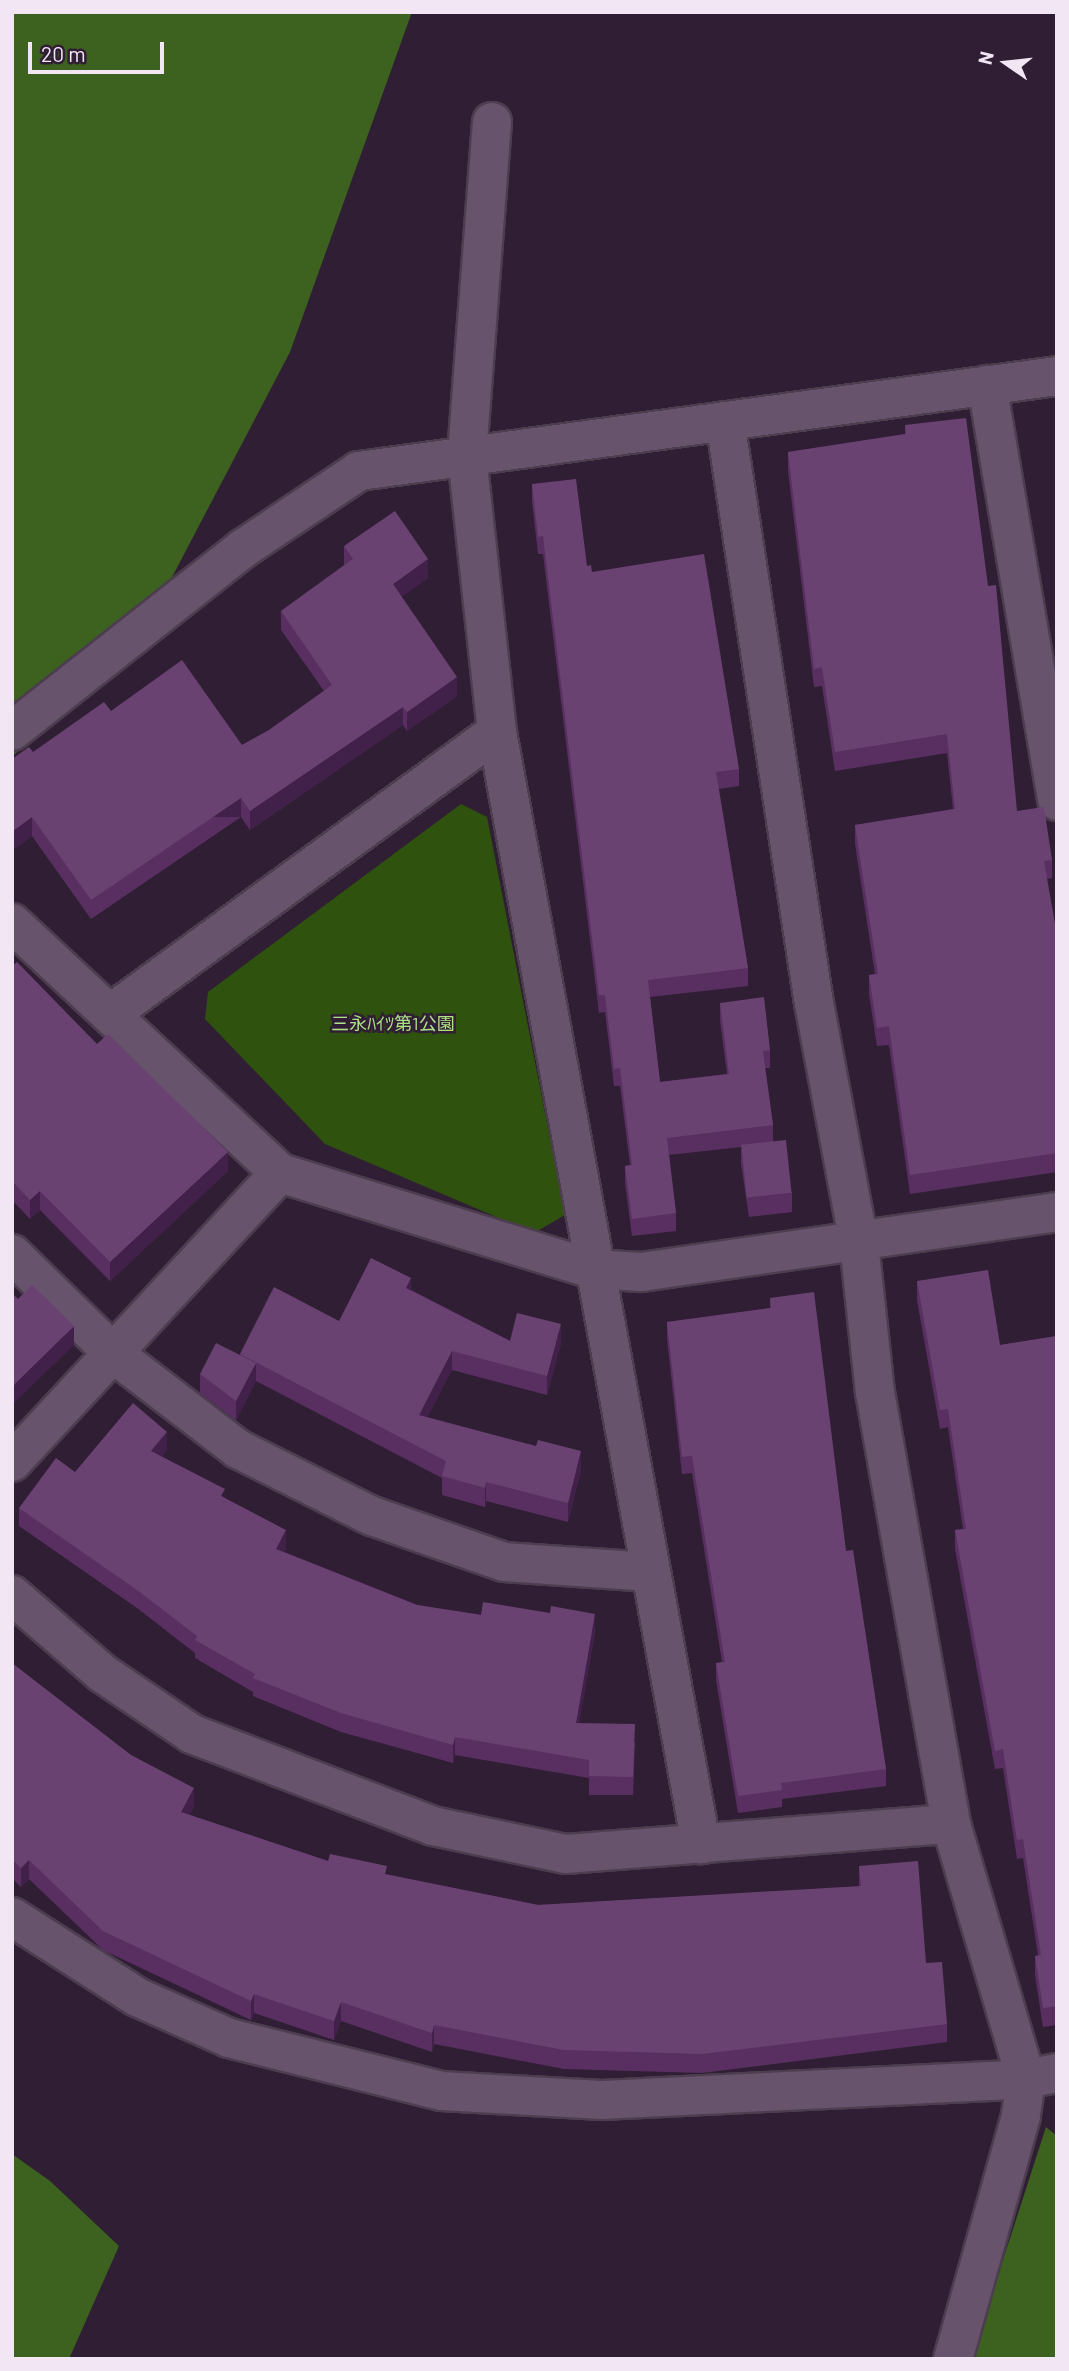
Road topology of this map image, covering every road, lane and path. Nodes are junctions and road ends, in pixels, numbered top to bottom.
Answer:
1 (492, 122) dead end
2 (1057, 376) edge
3 (987, 385) junction
4 (725, 421) junction
5 (467, 456) junction
6 (12, 731) edge
7 (497, 732) junction
8 (1057, 802) edge
9 (12, 923) edge
10 (110, 1014) junction
11 (281, 1173) junction
12 (1057, 1212) edge
13 (859, 1243) junction
14 (12, 1254) edge
15 (593, 1269) junction
16 (114, 1354) junction
17 (12, 1462) edge
18 (651, 1572) junction
19 (12, 1595) edge
20 (951, 1824) junction
21 (701, 1844) junction
22 (12, 1917) edge
23 (1041, 2076) edge
24 (953, 2359) edge

1 - 5 street
2 - 3 street
3 - 4 street
3 - 8 street
4 - 5 street
4 - 13 street
5 - 6 street
5 - 7 street
7 - 10 street
7 - 15 street
9 - 10 street
10 - 11 street
11 - 15 street
11 - 16 street
12 - 13 street
13 - 15 street
13 - 20 street
14 - 16 street
15 - 18 street
16 - 17 street
16 - 18 street
18 - 21 street
19 - 21 street
20 - 21 street
20 - 23 street
22 - 23 street
23 - 24 street

